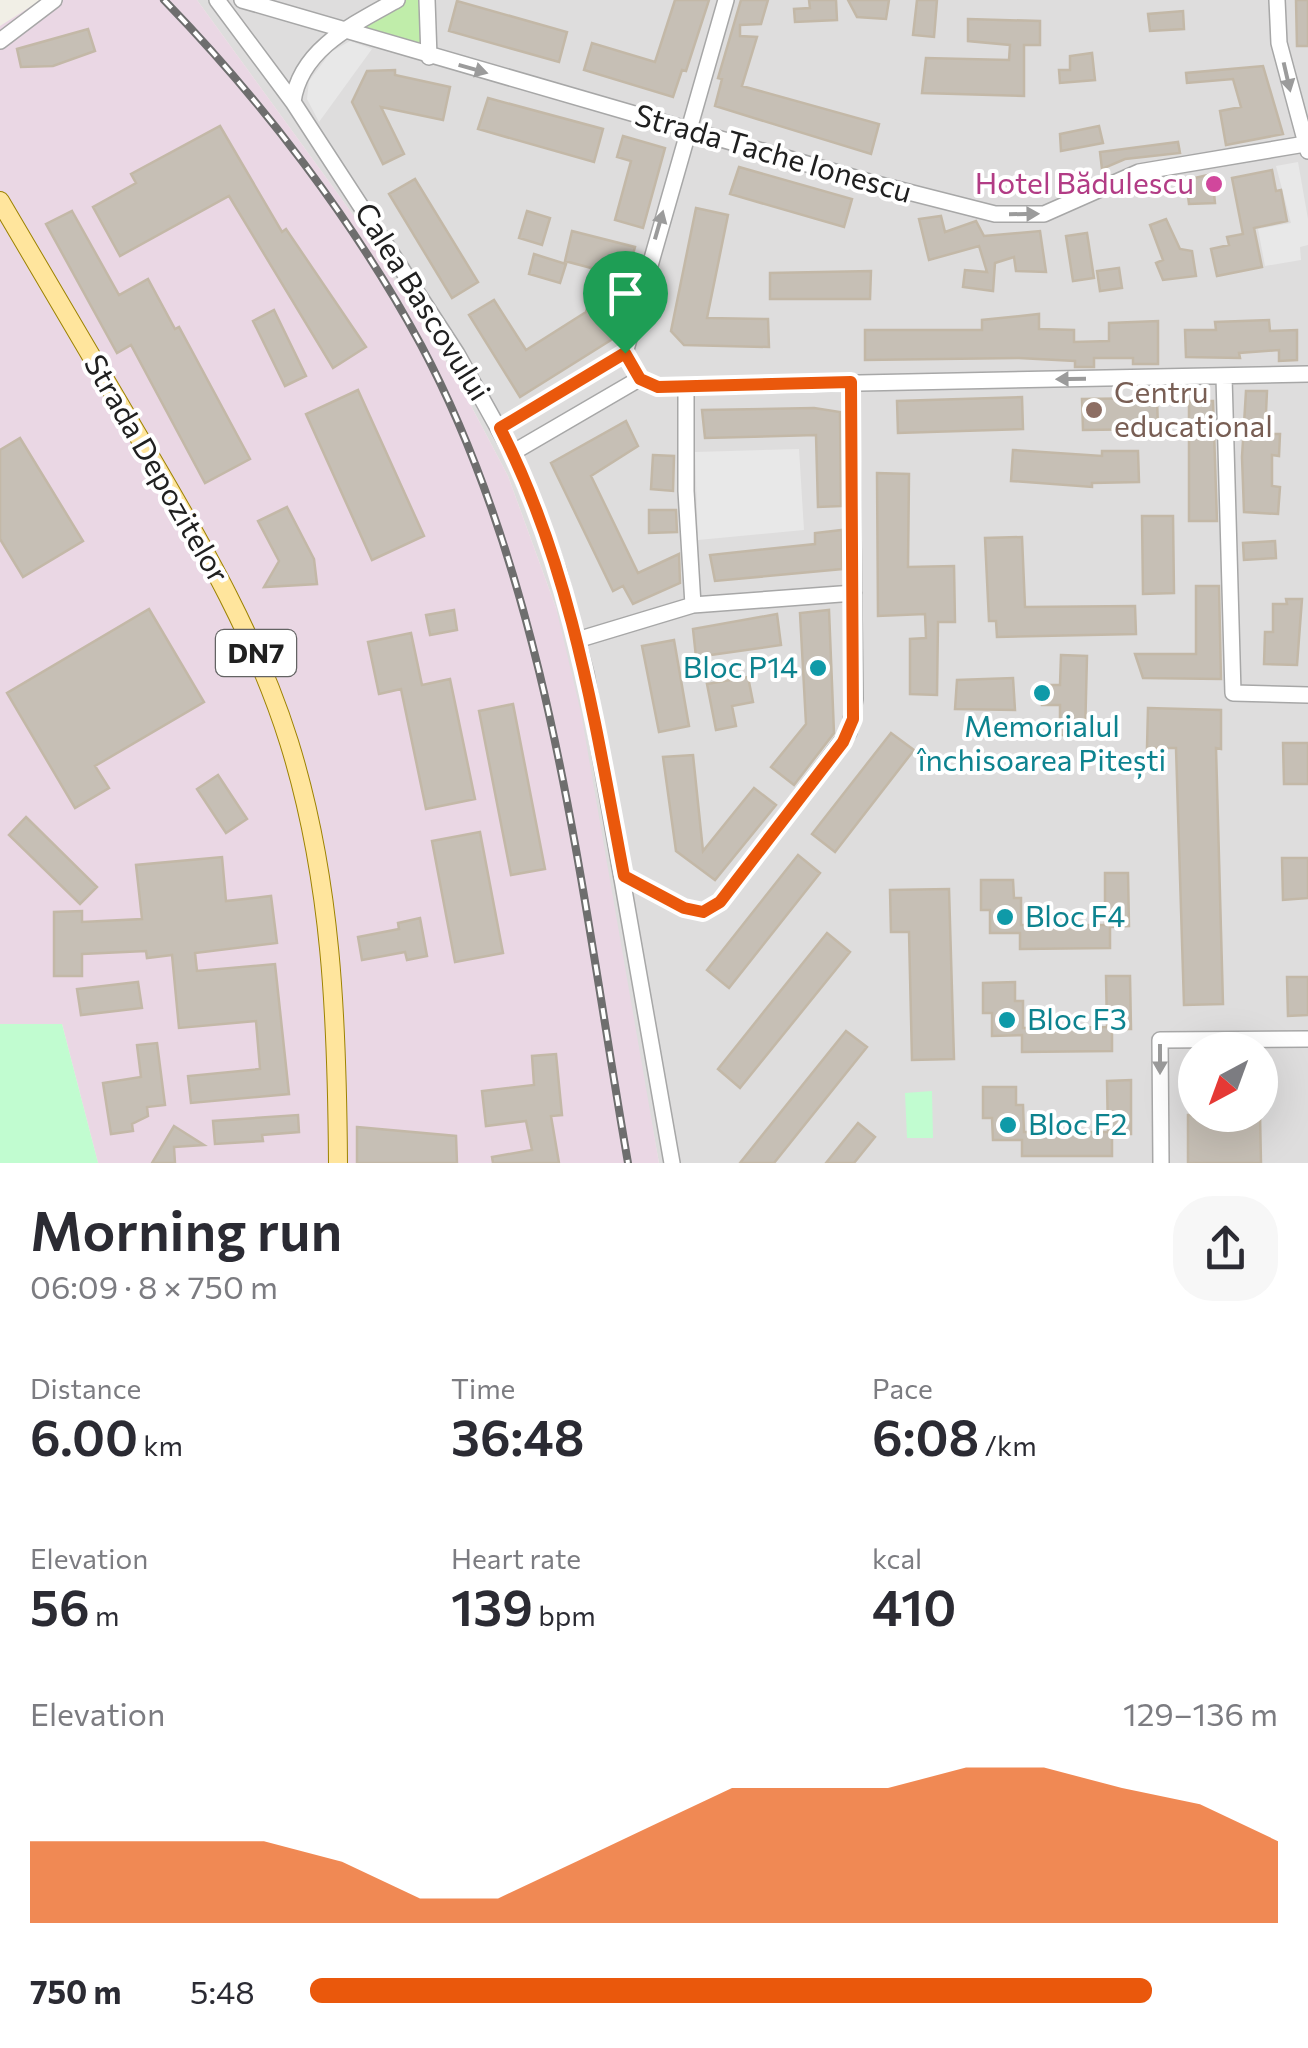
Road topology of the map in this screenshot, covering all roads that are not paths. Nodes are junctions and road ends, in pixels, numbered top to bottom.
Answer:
1 (54, 0) edge
2 (217, 0) edge
3 (242, 0) edge
4 (397, 0) edge
5 (428, 0) edge
6 (726, 0) edge
7 (1277, 0) edge
8 (346, 32) junction
9 (0, 41) edge
10 (429, 57) junction
11 (293, 102) junction
12 (687, 130) junction
13 (1306, 140) edge
14 (0, 200) edge
15 (625, 353) junction
16 (1308, 374) edge
17 (1224, 377) junction
18 (640, 379) junction
19 (851, 382) junction
20 (686, 387) junction
21 (500, 428) junction
22 (512, 454) junction
23 (854, 593) junction
24 (693, 604) junction
25 (578, 640) junction
26 (1308, 695) edge
27 (624, 876) junction
28 (1308, 1038) edge
29 (338, 1163) edge
30 (672, 1163) edge
31 (1161, 1163) edge

1 - 9 street
2 - 11 street, Calea Bascovului
3 - 8 street, Strada Tache Ionescu
4 - 8 street
5 - 10 street
6 - 12 street
7 -> 13 street
8 - 10 street, Strada Tache Ionescu
8 - 11 street
10 -> 12 street, Strada Tache Ionescu
11 - 21 street, Calea Bascovului
12 -> 13 street, Strada Tache Ionescu
15 -> 12 street
14 - 29 main road, Strada Depozitelor / DN7
15 - 18 street
15 - 21 street
16 - 17 street
17 -> 19 street
17 - 26 street
18 - 20 street
18 - 22 street
19 - 20 street
19 - 23 street
20 - 24 street
21 - 22 street, Calea Bascovului
22 - 25 street, Calea Bascovului
23 - 24 street
23 - 27 street
24 - 25 street
25 - 27 street, Calea Bascovului
27 - 30 street, Calea Bascovului
28 -> 31 street

